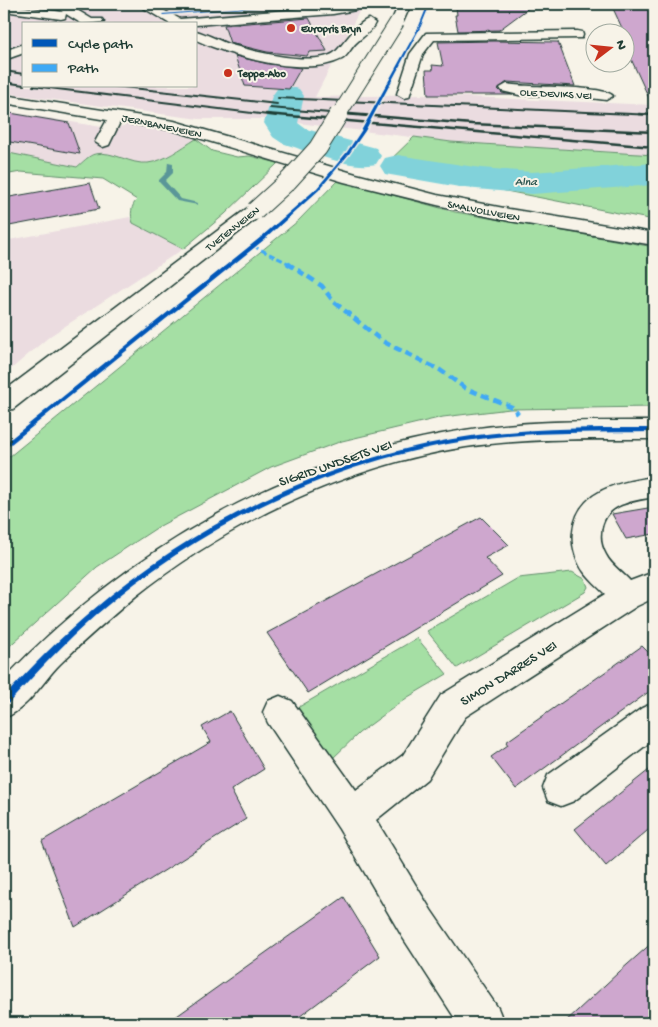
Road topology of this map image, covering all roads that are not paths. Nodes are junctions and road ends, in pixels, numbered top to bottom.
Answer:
1 (42, 4) edge
2 (143, 4) edge
3 (353, 4) edge
4 (405, 4) edge
5 (4, 7) edge
6 (60, 10) edge
7 (69, 22) edge
8 (88, 22) edge
9 (177, 22) edge
10 (191, 22) edge
11 (369, 23) dead end
12 (577, 35) dead end
13 (198, 36) edge
14 (22, 49) edge
15 (4, 56) edge
16 (507, 88) dead end
17 (404, 94) dead end
18 (606, 96) dead end
19 (4, 99) edge
20 (4, 107) edge
21 (117, 120) junction
22 (104, 142) dead end
23 (316, 168) joint
24 (654, 239) edge
25 (4, 403) edge
26 (654, 430) edge
27 (654, 487) edge
28 (654, 584) edge
29 (626, 597) junction
30 (4, 702) edge
31 (280, 712) dead end
32 (654, 719) edge
33 (561, 788) dead end
34 (358, 812) junction
35 (483, 1023) edge

1 - 6 street
2 - 9 street
3 - 10 street
4 - 25 street, TVETENVEIEN, bridge
5 - 6 street
6 - 7 street
6 - 8 street
11 - 13 street
12 - 17 street
14 - 15 street
16 - 18 street, OLE DEVIKS VEI
19 - 21 street, JERNBANEVEIEN
20 - 21 street
21 - 22 street
21 - 23 street, JERNBANEVEIEN
23 - 24 street, SMALVOLLVEIEN
26 - 30 street, SIGRID UNDSETS VEI
27 - 29 street
28 - 29 street, SIMON DARRES VEI
29 - 34 street, SIMON DARRES VEI
31 - 34 street
32 - 33 street
34 - 35 street

